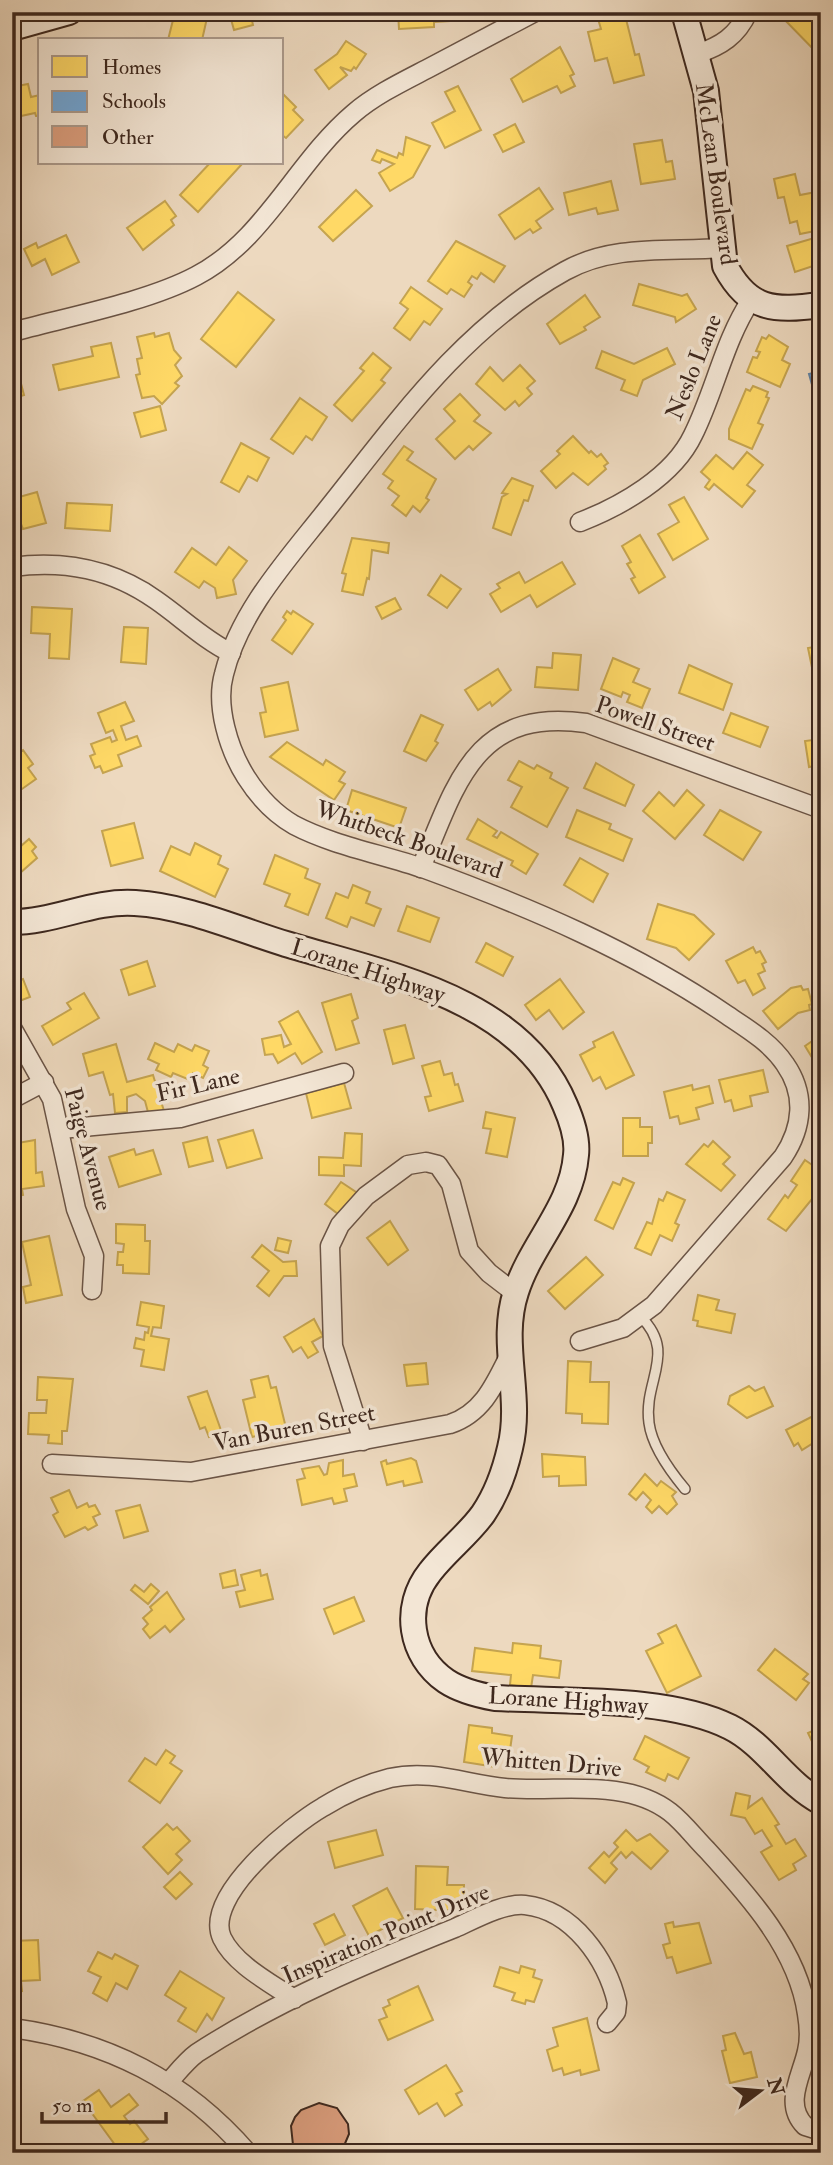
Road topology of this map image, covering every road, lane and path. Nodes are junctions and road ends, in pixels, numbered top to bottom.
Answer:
1 (69, 12) edge
2 (535, 12) edge
3 (684, 12) edge
4 (748, 12) edge
5 (12, 28) edge
6 (697, 54) junction
7 (722, 248) junction
8 (751, 300) junction
9 (821, 305) edge
10 (12, 332) edge
11 (580, 522) dead end
12 (12, 567) edge
13 (231, 653) junction
14 (821, 809) edge
15 (421, 868) junction
16 (12, 922) edge
17 (12, 1028) edge
18 (344, 1073) dead end
19 (44, 1082) junction
20 (12, 1099) edge
21 (61, 1129) junction
22 (92, 1290) dead end
23 (515, 1293) junction
24 (640, 1317) junction
25 (580, 1341) dead end
26 (510, 1354) junction
27 (363, 1441) junction
28 (52, 1464) dead end
29 (685, 1489) dead end
30 (821, 1802) edge
31 (294, 1999) junction
32 (607, 2023) dead end
33 (12, 2028) edge
34 (168, 2083) junction
35 (819, 2132) edge
36 (248, 2153) edge

1 - 5 street
2 - 10 street
3 - 6 street, McLean Boulevard
4 - 6 street
6 - 7 street, McLean Boulevard
7 - 8 street, McLean Boulevard
7 - 13 street, Whitbeck Boulevard
8 - 9 street
8 - 11 street, Neslo Lane
12 - 13 street
13 - 15 street, Whitbeck Boulevard
14 - 15 street, Powell Street
15 - 24 street, Whitbeck Boulevard
16 - 23 street, Lorane Highway
17 - 19 street, Paige Avenue
18 - 21 street, Fir Lane
19 - 20 street
19 - 21 street, Paige Avenue
21 - 22 street, Paige Avenue
23 - 26 street, Lorane Highway
23 - 27 street
24 - 25 street, Whitbeck Boulevard
24 - 29 lane
26 - 27 street, Van Buren Street
26 - 30 street, Lorane Highway
27 - 28 street, Van Buren Street
31 - 32 street, Inspiration Point Drive
31 - 34 street, Inspiration Point Drive
31 - 35 street, Whitten Drive
33 - 34 street
34 - 36 street

